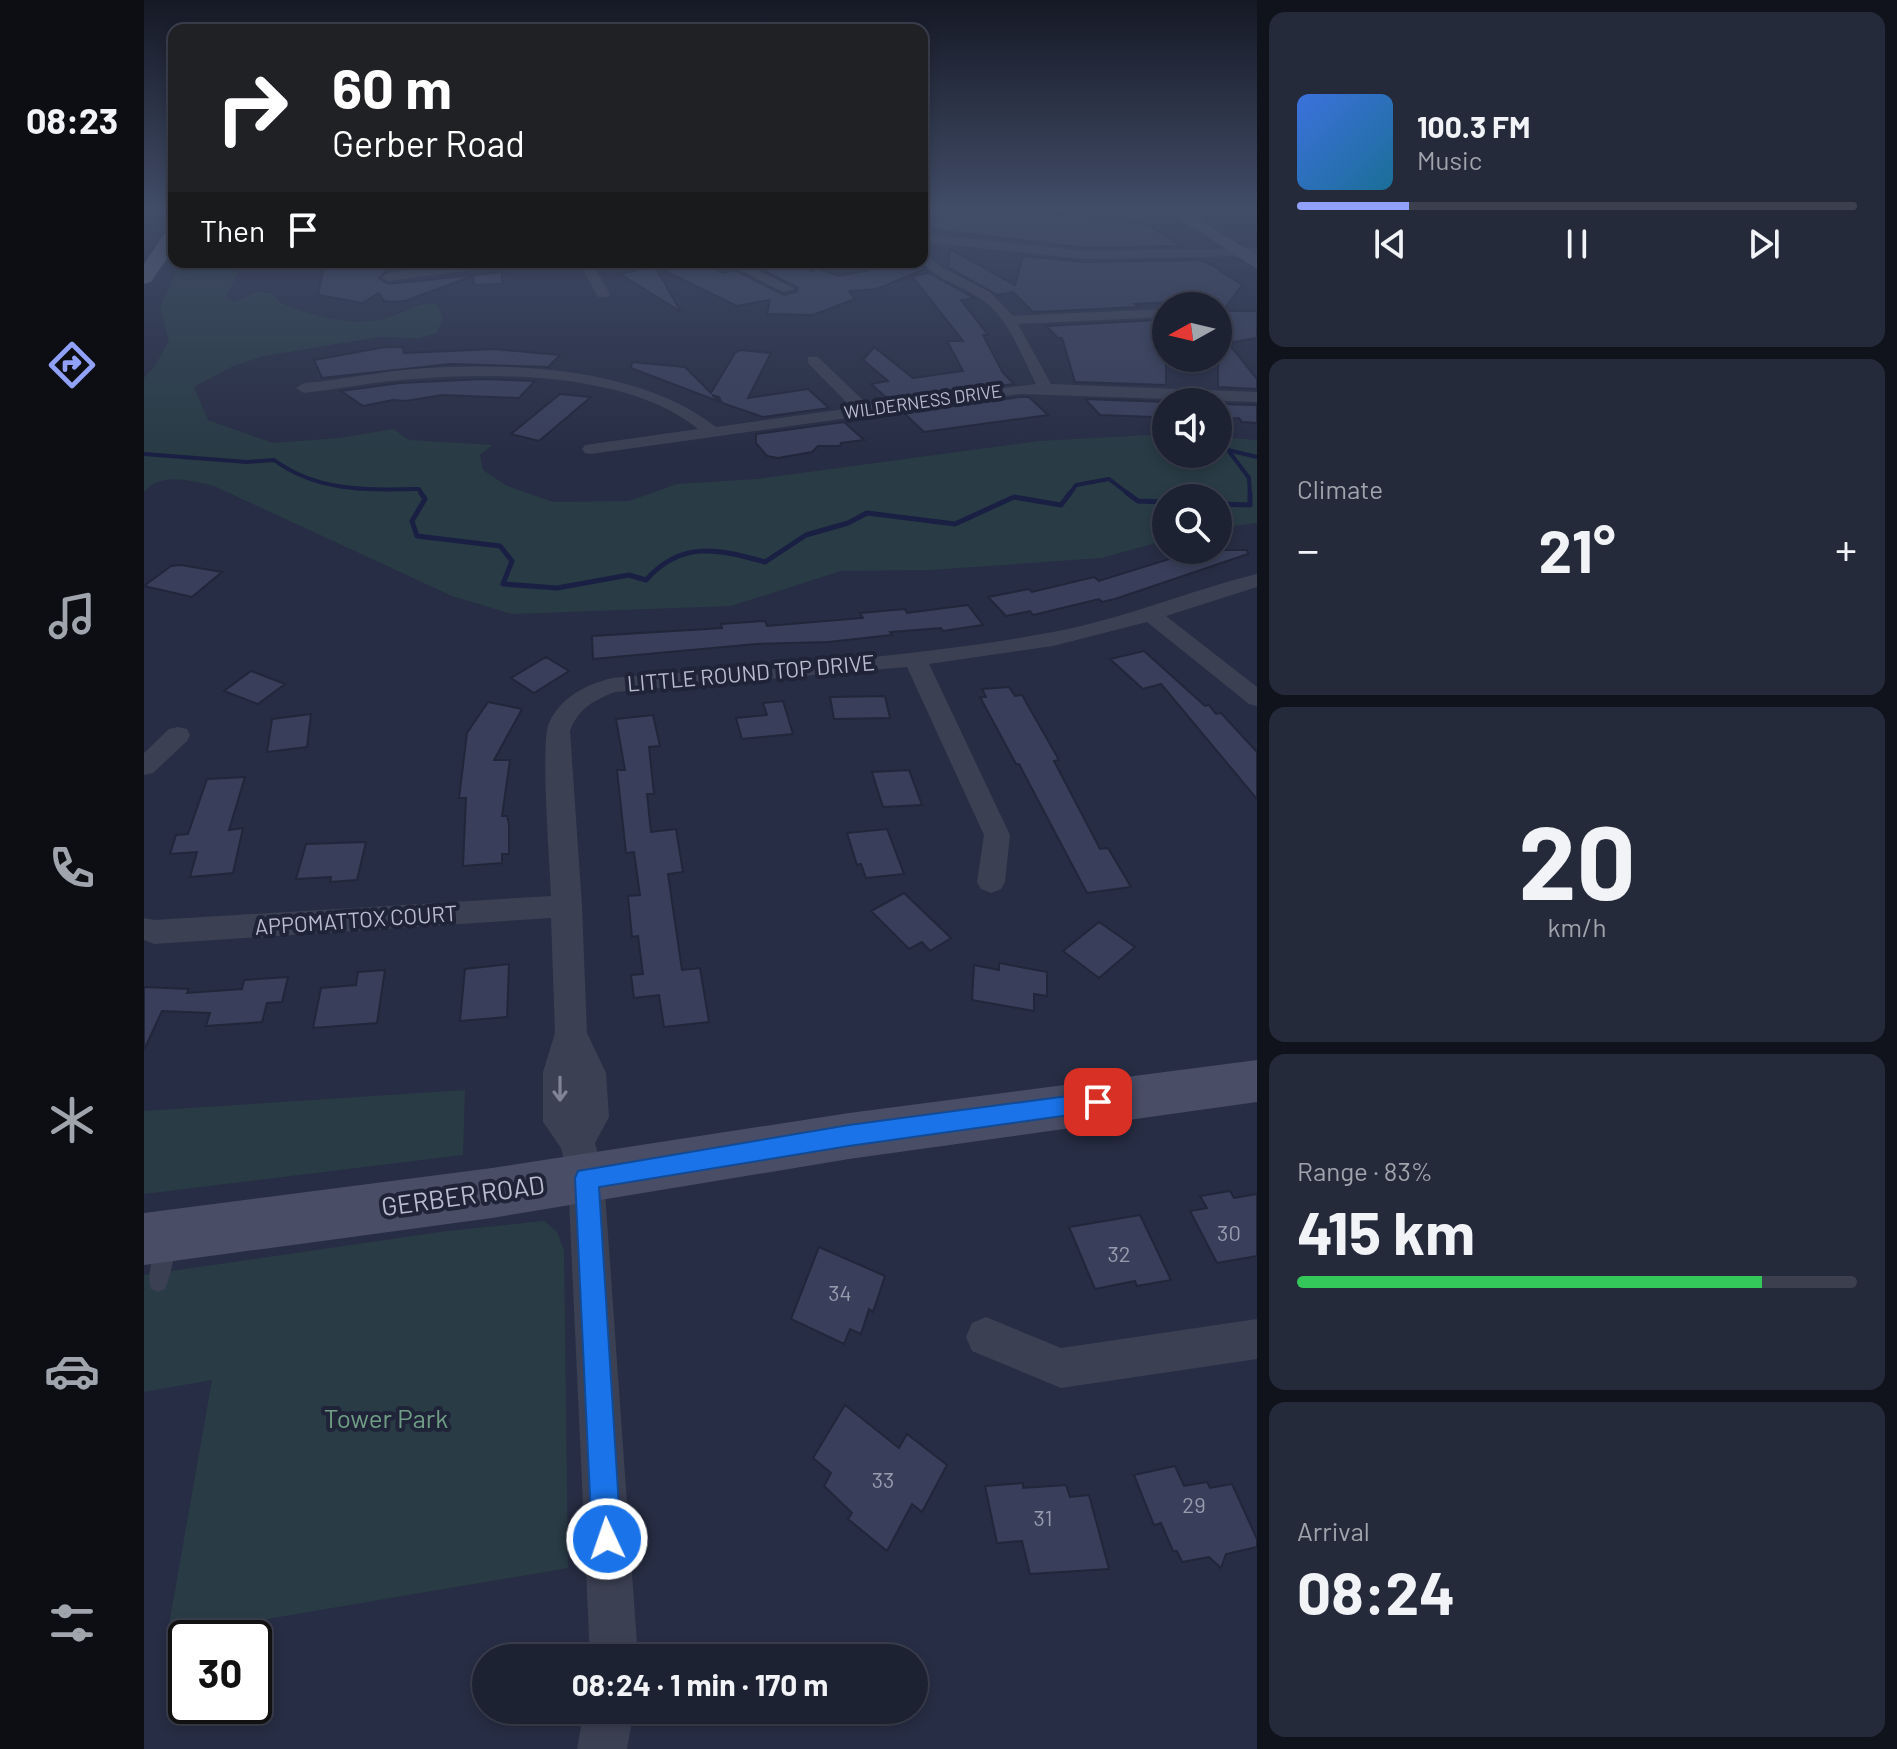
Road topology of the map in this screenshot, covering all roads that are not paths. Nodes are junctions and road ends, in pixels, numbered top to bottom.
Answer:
1 (601, 290) edge
2 (974, 290) edge
3 (603, 294) dead end
4 (1152, 314) edge
5 (1008, 320) junction
6 (813, 360) dead end
7 (304, 388) dead end
8 (1046, 388) junction
9 (1257, 397) edge
10 (864, 410) junction
11 (712, 432) junction
12 (591, 449) dead end
13 (1257, 580) edge
14 (1153, 616) junction
15 (915, 659) junction
16 (1257, 699) edge
17 (178, 735) dead end
18 (144, 767) edge
19 (991, 882) dead end
20 (568, 906) junction
21 (144, 929) edge
22 (1257, 1081) edge
23 (582, 1160) junction
24 (157, 1252) edge
25 (986, 1337) dead end
26 (1257, 1339) edge
27 (613, 1644) edge
28 (606, 1724) edge
29 (602, 1749) edge

1 - 3 street
2 - 5 street
4 - 5 street
5 - 8 street
6 - 10 street
7 - 11 street
8 - 9 street, WILDERNESS DRIVE
8 - 10 street, WILDERNESS DRIVE
10 - 11 street, WILDERNESS DRIVE
11 - 12 street, WILDERNESS DRIVE
13 - 14 street, LITTLE ROUND TOP DRIVE
14 - 15 street, LITTLE ROUND TOP DRIVE
14 - 16 street
15 - 19 street
15 - 20 street, LITTLE ROUND TOP DRIVE
17 - 18 street
20 - 21 street, APPOMATTOX COURT
20 - 23 street, LITTLE ROUND TOP DRIVE
22 - 23 street, GERBER ROAD
23 - 24 street, GERBER ROAD
23 - 27 street
25 - 26 street
28 - 29 street

